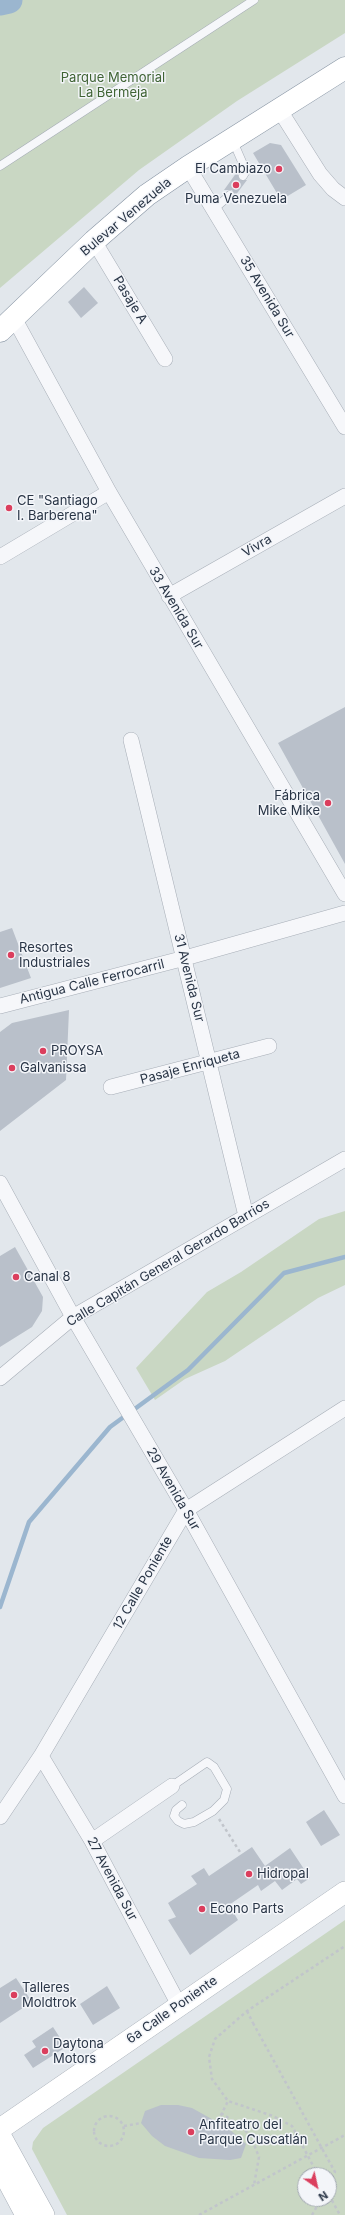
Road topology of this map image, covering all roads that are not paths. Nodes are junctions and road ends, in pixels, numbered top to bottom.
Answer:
1 (254, 0) edge
2 (345, 68) edge
3 (279, 109) junction
4 (232, 139) junction
5 (0, 166) edge
6 (188, 167) junction
7 (243, 176) dead end
8 (230, 195) dead end
9 (345, 198) edge
10 (214, 209) junction
11 (94, 241) junction
12 (7, 325) edge
13 (165, 359) dead end
14 (345, 427) edge
15 (109, 492) junction
16 (345, 496) edge
17 (0, 558) edge
18 (169, 596) junction
19 (131, 740) dead end
20 (345, 894) edge
21 (345, 914) edge
22 (185, 958) junction
23 (0, 1006) edge
24 (269, 1046) dead end
25 (210, 1062) junction
26 (111, 1087) dead end
27 (345, 1159) edge
28 (0, 1183) edge
29 (246, 1216) junction
30 (72, 1317) junction
31 (0, 1378) edge
32 (345, 1408) edge
33 (186, 1510) junction
34 (41, 1756) junction
35 (172, 1786) joint
36 (345, 1796) edge
37 (182, 1805) dead end
38 (0, 1818) edge
39 (92, 1841) junction
40 (345, 1892) edge
41 (179, 2005) junction
42 (0, 2129) edge
43 (0, 2135) edge
44 (0, 2166) edge
45 (26, 2215) edge
46 (44, 2215) edge

1 - 5 lane
2 - 3 highway, Bulevar Venezuela
3 - 4 highway, Bulevar Venezuela
3 - 9 street
4 - 6 highway, Bulevar Venezuela
4 - 7 lane
6 - 10 street, 35 Avenida Sur
6 - 11 highway, Bulevar Venezuela
8 - 10 lane
10 - 14 street, 35 Avenida Sur
11 - 12 highway, Bulevar Venezuela
11 - 13 street, Pasaje A
12 - 15 street, 33 Avenida Sur
15 - 17 street
15 - 18 street, 33 Avenida Sur
16 - 18 street, Vivra
18 - 20 street, 33 Avenida Sur
19 - 22 street, 31 Avenida Sur
21 - 22 street, Antigua Calle Ferrocarril
22 - 23 street, Antigua Calle Ferrocarril
22 - 25 street, 31 Avenida Sur
24 - 25 street, Pasaje Enriqueta
25 - 26 street, Pasaje Enriqueta
25 - 29 street, 31 Avenida Sur
27 - 29 street, Calle Capitán General Gerardo Barrios
28 - 30 street, 29 Avenida Sur
29 - 30 street, Calle Capitán General Gerardo Barrios
30 - 31 street, Calle Capitán General Gerardo Barrios
30 - 33 street, 29 Avenida Sur
32 - 33 street, 12 Calle Poniente
33 - 34 street, 12 Calle Poniente
33 - 36 street, 29 Avenida Sur
34 - 38 street, 12 Calle Poniente
34 - 39 street, 27 Avenida Sur
35 - 37 lane
35 - 39 street
39 - 41 street, 27 Avenida Sur
40 - 41 street, 6a Calle Poniente
41 - 42 street, 6a Calle Poniente
43 - 46 street
44 - 45 street

